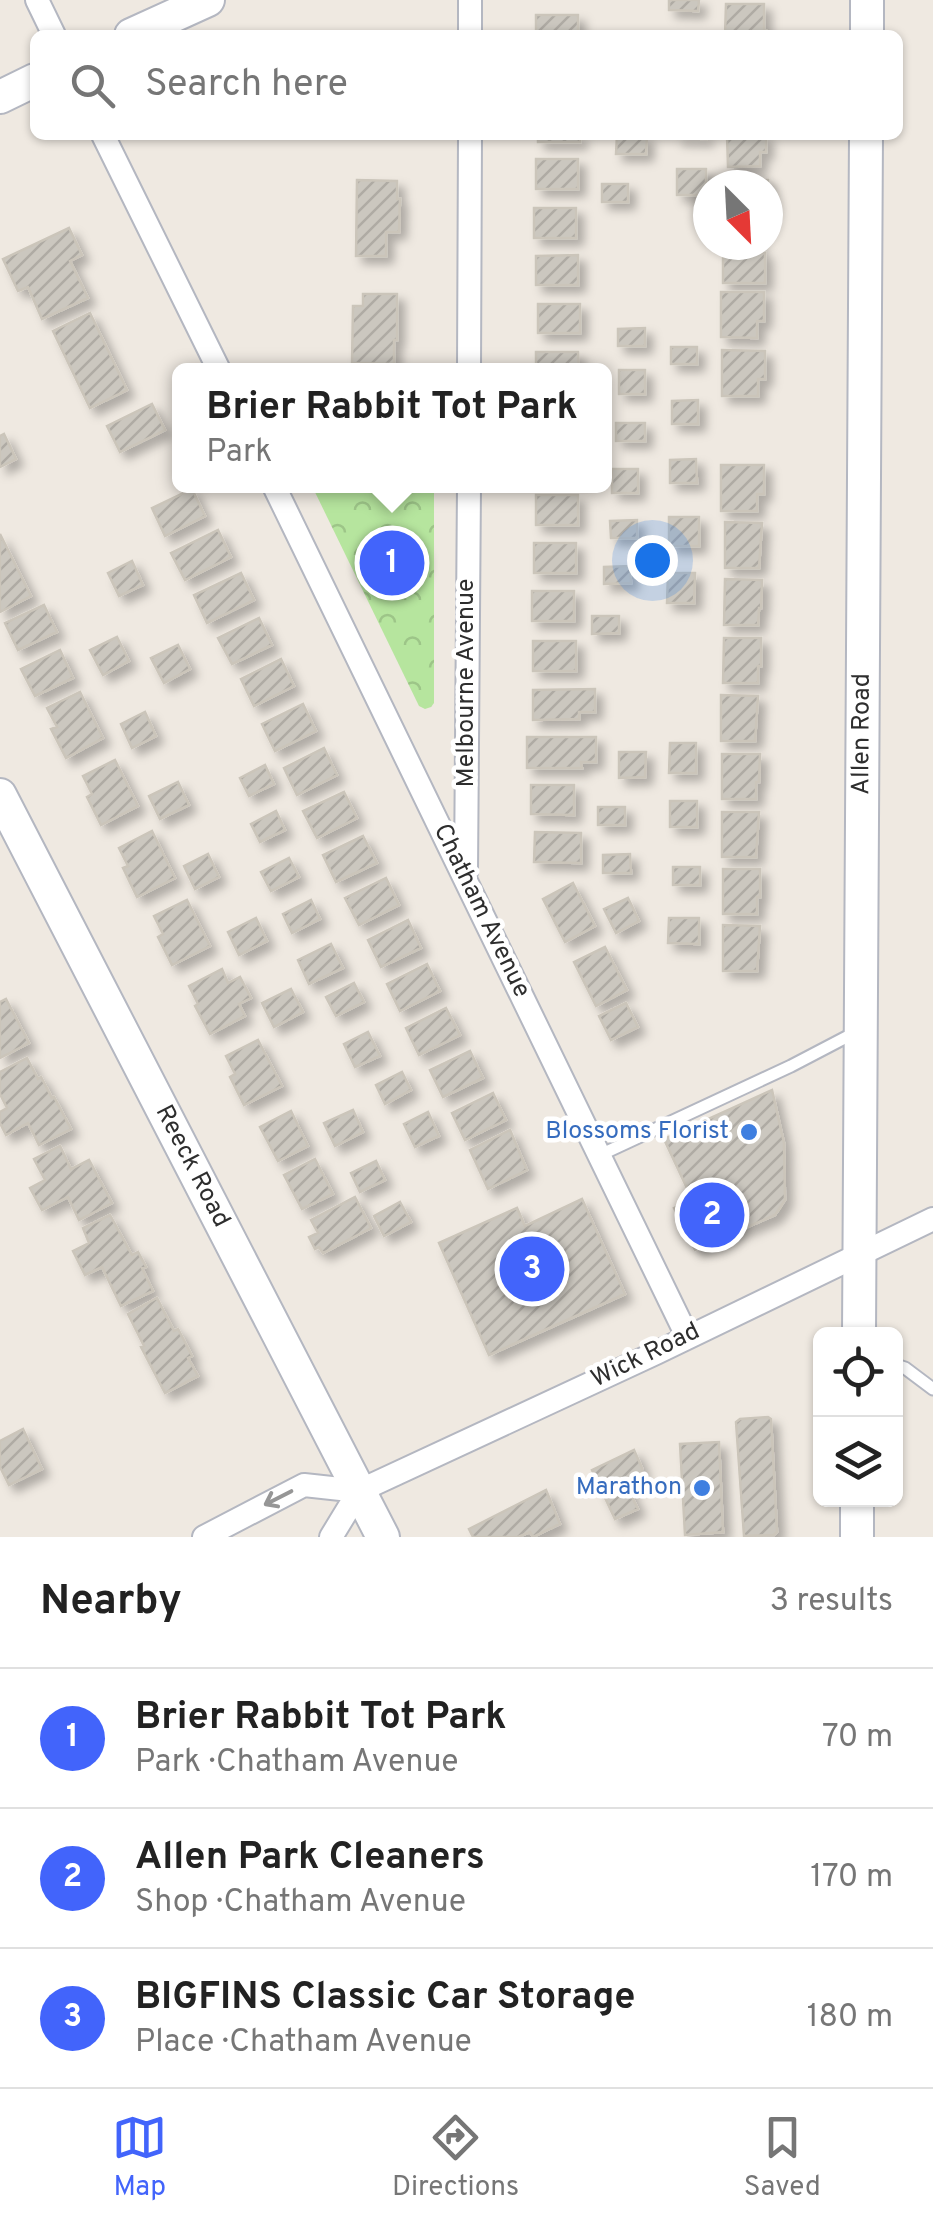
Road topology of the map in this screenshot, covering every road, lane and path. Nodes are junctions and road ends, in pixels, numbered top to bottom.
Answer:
1 (37, 0) edge
2 (208, 0) edge
3 (470, 0) edge
4 (867, 0) edge
5 (52, 30) edge
6 (142, 30) edge
7 (470, 30) edge
8 (867, 30) edge
9 (30, 82) edge
10 (0, 96) edge
11 (105, 140) edge
12 (470, 140) edge
13 (866, 140) edge
14 (215, 363) edge
15 (469, 363) edge
16 (277, 493) edge
17 (468, 493) edge
18 (0, 794) edge
19 (466, 880) junction
20 (862, 1029) junction
21 (600, 1155) junction
22 (933, 1219) edge
23 (859, 1255) junction
24 (859, 1327) edge
25 (688, 1336) junction
26 (903, 1367) edge
27 (933, 1389) edge
28 (359, 1491) junction
29 (857, 1507) edge
30 (204, 1537) edge
31 (332, 1537) edge
32 (383, 1537) edge
33 (857, 1537) edge

1 - 5 street
2 - 6 main road
3 - 7 street
4 - 8 main road
9 - 10 main road
11 - 14 street
12 - 15 street
13 - 20 main road, Allen Road
16 - 19 street, Chatham Avenue
17 - 19 street, Melbourne Avenue
18 - 28 main road, Reeck Road
19 - 21 street, Chatham Avenue
20 - 21 lane
20 - 23 main road, Allen Road
21 - 25 street, Chatham Avenue
22 - 23 street, Wick Road
23 - 24 main road, Allen Road
23 - 25 street, Wick Road
25 - 28 street, Wick Road
26 - 27 lane
28 -> 30 street
28 - 31 street
28 - 32 main road, Reeck Road
29 - 33 main road

